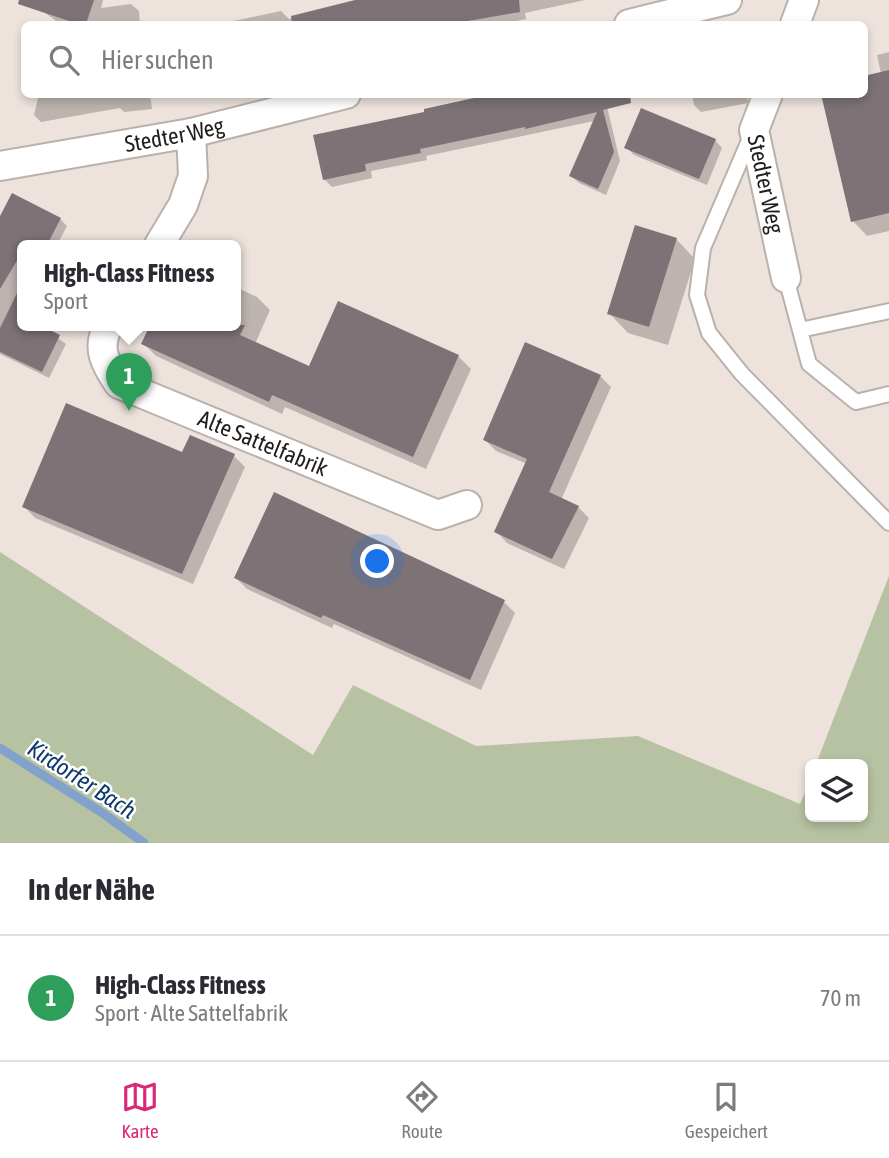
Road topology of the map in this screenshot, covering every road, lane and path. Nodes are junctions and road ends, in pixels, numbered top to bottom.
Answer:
1 (727, 0) edge
2 (804, 0) edge
3 (641, 21) edge
4 (795, 21) edge
5 (330, 98) edge
6 (766, 98) edge
7 (754, 130) junction
8 (191, 133) junction
9 (0, 166) edge
10 (162, 240) edge
11 (786, 278) joint
12 (889, 311) edge
13 (800, 330) junction
14 (106, 331) edge
15 (889, 394) edge
16 (467, 505) dead end
17 (889, 523) edge

1 - 3 street
2 - 4 street
5 - 8 street, Stedter Weg
6 - 7 street, Stedter Weg
7 - 11 street, Stedter Weg
7 - 17 lane
8 - 9 street, Stedter Weg
8 - 10 street
11 - 13 lane
12 - 13 lane
13 - 15 lane
14 - 16 street, Alte Sattelfabrik

